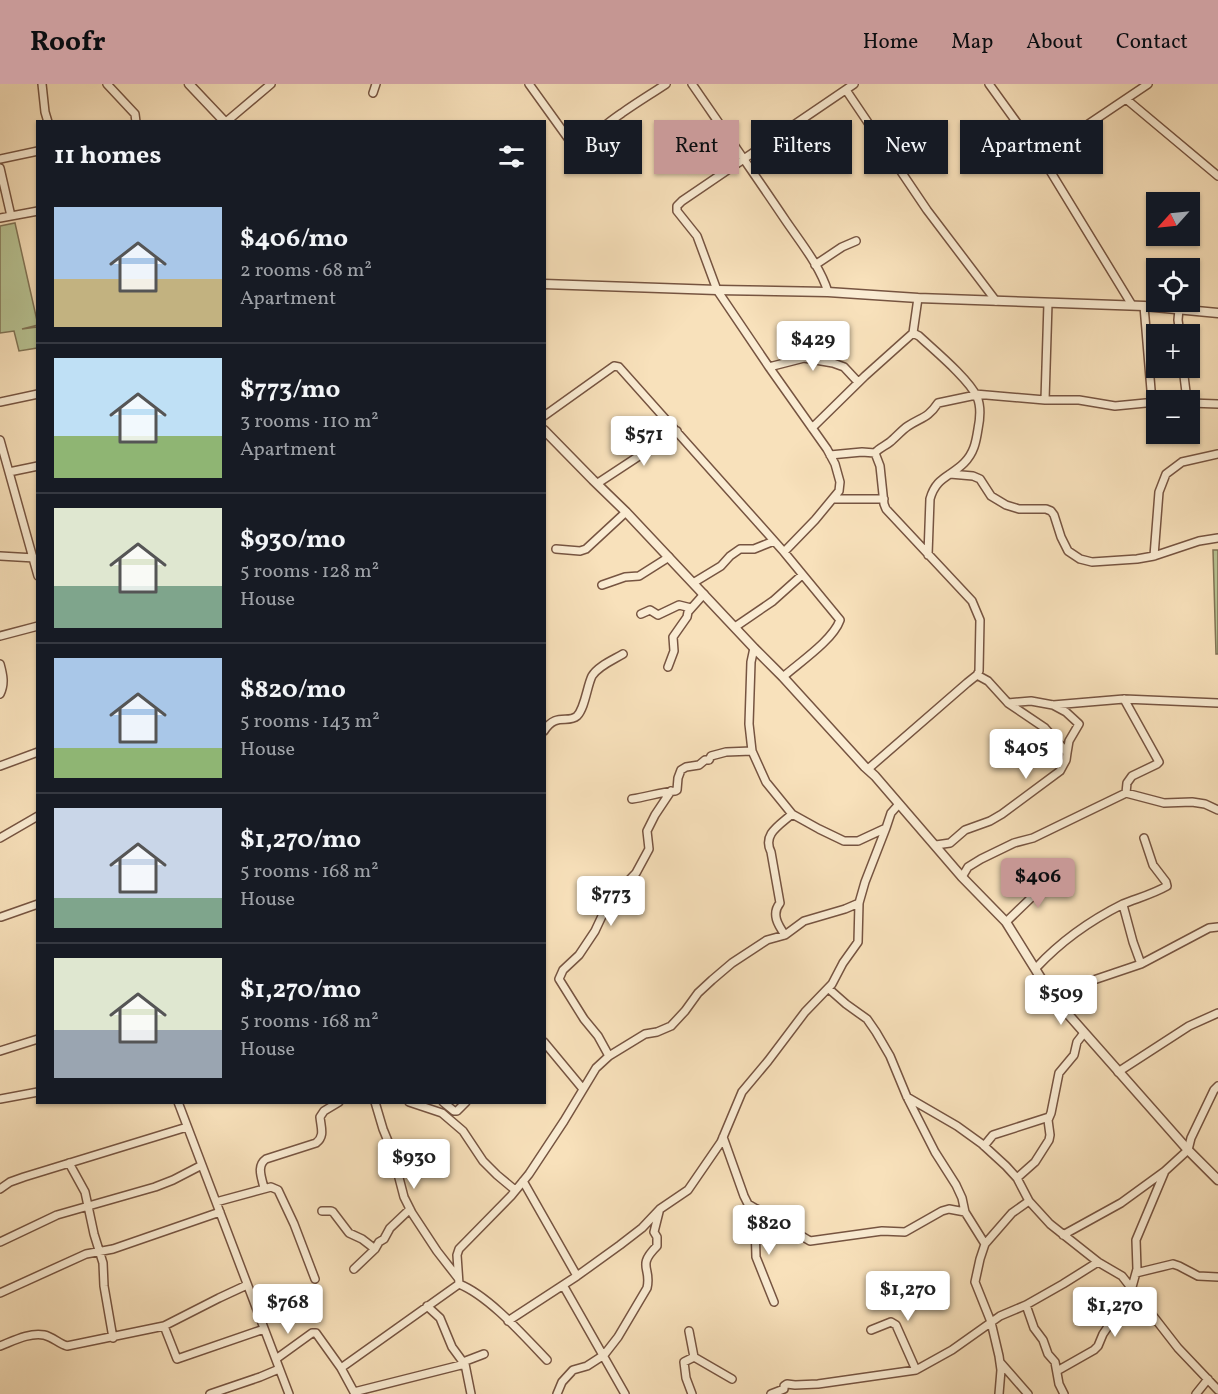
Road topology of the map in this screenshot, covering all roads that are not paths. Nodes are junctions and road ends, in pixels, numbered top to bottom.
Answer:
1 (42, 84) edge
2 (107, 84) edge
3 (189, 84) edge
4 (271, 84) edge
5 (376, 84) edge
6 (528, 84) edge
7 (666, 84) edge
8 (692, 84) edge
9 (854, 84) edge
10 (989, 84) edge
11 (1148, 84) edge
12 (846, 90) junction
13 (373, 93) dead end
14 (1126, 99) junction
15 (47, 120) edge
16 (136, 120) edge
17 (223, 120) edge
18 (227, 120) edge
19 (1015, 120) edge
20 (1095, 120) edge
21 (36, 151) edge
22 (0, 159) edge
23 (744, 159) junction
24 (0, 168) edge
25 (1052, 174) edge
26 (1218, 176) edge
27 (36, 211) edge
28 (11, 216) junction
29 (0, 218) edge
30 (856, 242) dead end
31 (815, 265) junction
32 (546, 284) edge
33 (717, 290) junction
34 (828, 292) junction
35 (918, 298) junction
36 (996, 301) junction
37 (1048, 303) junction
38 (1132, 305) junction
39 (1144, 306) joint
40 (1200, 311) edge
41 (1218, 313) edge
42 (913, 333) junction
43 (769, 368) junction
44 (858, 382) junction
45 (1153, 390) edge
46 (36, 394) edge
47 (976, 394) junction
48 (1045, 400) junction
49 (0, 402) edge
50 (1146, 403) edge
51 (1200, 403) edge
52 (1218, 404) edge
53 (546, 415) edge
54 (812, 428) junction
55 (677, 431) junction
56 (546, 432) edge
57 (0, 440) edge
58 (875, 453) junction
59 (830, 454) junction
60 (1218, 454) edge
61 (36, 465) edge
62 (9, 472) junction
63 (950, 474) junction
64 (598, 483) junction
65 (833, 499) junction
66 (884, 499) junction
67 (627, 512) junction
68 (1218, 538) edge
69 (774, 541) junction
70 (556, 549) dead end
71 (784, 552) junction
72 (928, 555) junction
73 (0, 556) edge
74 (1154, 556) junction
75 (669, 557) junction
76 (35, 558) edge
77 (802, 575) junction
78 (693, 582) junction
79 (602, 585) dead end
80 (704, 594) junction
81 (691, 608) junction
82 (641, 614) dead end
83 (36, 627) edge
84 (735, 627) junction
85 (0, 636) edge
86 (754, 648) junction
87 (623, 654) dead end
88 (0, 664) edge
89 (668, 667) dead end
90 (977, 675) junction
91 (783, 677) junction
92 (0, 694) edge
93 (1124, 699) junction
94 (1008, 703) junction
95 (1218, 703) edge
96 (1053, 705) junction
97 (546, 729) edge
98 (752, 750) junction
99 (36, 753) edge
100 (1067, 753) junction
101 (0, 766) edge
102 (868, 769) junction
103 (671, 791) junction
104 (1126, 793) junction
105 (633, 799) dead end
106 (898, 804) junction
107 (1218, 810) edge
108 (792, 813) junction
109 (36, 817) edge
110 (886, 828) junction
111 (0, 838) edge
112 (1144, 838) dead end
113 (936, 845) junction
114 (962, 877) junction
115 (1054, 880) dead end
116 (859, 903) junction
117 (36, 905) edge
118 (1123, 905) junction
119 (1, 917) edge
120 (1006, 922) junction
121 (1218, 927) edge
122 (785, 935) junction
123 (1141, 964) junction
124 (1036, 968) junction
125 (829, 989) junction
126 (1052, 996) junction
127 (1218, 1013) edge
128 (1084, 1033) junction
129 (36, 1040) edge
130 (546, 1044) edge
131 (0, 1051) edge
132 (609, 1056) junction
133 (1118, 1072) junction
134 (1218, 1086) edge
135 (583, 1089) junction
136 (36, 1092) edge
137 (907, 1097) junction
138 (0, 1099) edge
139 (179, 1104) edge
140 (336, 1104) edge
141 (376, 1104) edge
142 (415, 1104) edge
143 (445, 1104) edge
144 (464, 1104) edge
145 (1049, 1117) junction
146 (187, 1127) junction
147 (723, 1137) junction
148 (984, 1146) junction
149 (1188, 1150) junction
150 (69, 1163) junction
151 (202, 1165) junction
152 (1166, 1171) junction
153 (1017, 1179) junction
154 (1218, 1180) edge
155 (523, 1181) junction
156 (264, 1188) junction
157 (0, 1189) edge
158 (515, 1190) junction
159 (1029, 1201) junction
160 (216, 1202) junction
161 (88, 1206) junction
162 (410, 1209) junction
163 (660, 1209) junction
164 (757, 1209) junction
165 (220, 1212) junction
166 (322, 1212) dead end
167 (965, 1212) junction
168 (1063, 1235) junction
169 (0, 1242) edge
170 (985, 1244) junction
171 (375, 1249) junction
172 (99, 1252) junction
173 (1098, 1262) junction
174 (354, 1269) dead end
175 (1136, 1273) junction
176 (577, 1276) junction
177 (1218, 1277) edge
178 (315, 1279) dead end
179 (458, 1281) junction
180 (247, 1285) junction
181 (563, 1285) junction
182 (1132, 1287) junction
183 (0, 1293) edge
184 (774, 1302) dead end
185 (1026, 1305) junction
186 (427, 1306) junction
187 (508, 1320) junction
188 (991, 1322) junction
189 (164, 1326) junction
190 (264, 1329) junction
191 (871, 1330) dead end
192 (689, 1331) dead end
193 (113, 1338) junction
194 (0, 1346) edge
195 (484, 1354) dead end
196 (604, 1355) junction
197 (694, 1358) junction
198 (276, 1359) junction
199 (547, 1360) dead end
200 (1000, 1362) junction
201 (341, 1368) junction
202 (279, 1369) junction
203 (916, 1370) junction
204 (1057, 1371) junction
205 (732, 1379) dead end
206 (1208, 1380) junction
207 (824, 1383) junction
208 (1218, 1390) edge
209 (354, 1393) edge
210 (210, 1394) edge
211 (289, 1394) edge
212 (471, 1394) edge
213 (557, 1394) edge
214 (625, 1394) edge
215 (692, 1394) edge
216 (771, 1394) edge
217 (825, 1394) edge
218 (999, 1394) edge
219 (1028, 1394) edge
220 (1064, 1394) edge
221 (1196, 1394) edge

1 - 15 street
2 - 16 street
3 - 17 street
4 - 18 street
5 - 13 street
6 - 7 street
8 - 23 street
9 - 12 street
10 - 19 street
11 - 14 street
12 - 23 street
12 - 36 street
14 - 20 street
14 - 26 street
21 - 22 street
23 - 31 street
23 - 33 street
24 - 28 street
25 - 38 street
27 - 28 street
28 - 29 street
30 - 31 street
31 - 34 street
32 - 33 street
33 - 34 street
33 - 43 street
34 - 35 street
35 - 36 street
35 - 42 street
36 - 37 street
37 - 38 street
37 - 48 street
38 - 39 street
39 - 45 street
40 - 41 street
42 - 44 street
42 - 47 street
43 - 44 street
43 - 54 street
44 - 54 street
46 - 49 street
47 - 48 street
47 - 58 street
47 - 63 street
48 - 50 street
51 - 52 street
53 - 55 street
54 - 59 street
55 - 64 street
55 - 69 street
56 - 64 street
57 - 62 street
58 - 59 street
58 - 66 street
59 - 65 street
60 - 74 street
61 - 62 street
62 - 76 street
63 - 72 street
63 - 74 street
64 - 67 street
65 - 66 street
65 - 71 street
66 - 72 street
67 - 70 street
67 - 75 street
68 - 74 street
69 - 71 street
69 - 78 street
71 - 77 street
72 - 90 street
73 - 76 street
75 - 78 street
75 - 79 street
77 - 84 street
77 - 91 street
78 - 80 street
80 - 81 street
80 - 84 street
81 - 82 street
81 - 89 street
83 - 85 street
84 - 86 street
86 - 91 street
86 - 98 street
87 - 97 street
88 - 92 street
90 - 94 street
90 - 102 street
91 - 102 street
93 - 95 street
93 - 96 street
93 - 104 street
94 - 96 street
94 - 100 street
96 - 100 street
98 - 103 street
98 - 108 street
99 - 101 street
100 - 113 street
102 - 106 street
103 - 105 street
103 - 132 street
104 - 107 street
104 - 114 street
106 - 110 street
106 - 113 street
108 - 110 street
108 - 122 street
109 - 111 street
110 - 116 street
112 - 118 street
113 - 114 street
114 - 120 street
115 - 120 street
116 - 122 street
116 - 125 street
117 - 119 street
118 - 123 street
118 - 124 street
120 - 124 street
121 - 123 street
122 - 132 street
123 - 126 street
124 - 126 street
125 - 137 street
125 - 147 street
126 - 128 street
127 - 133 street
128 - 133 street
128 - 145 street
129 - 131 street
130 - 135 street
132 - 135 street
133 - 149 street
134 - 149 street
135 - 155 street
136 - 138 street
137 - 148 street
137 - 167 street
139 - 146 street
140 - 156 street
141 - 162 street
142 - 158 street
143 - 144 street
145 - 148 street
145 - 153 street
146 - 150 street
146 - 151 street
147 - 163 street
147 - 164 street
148 - 153 street
149 - 152 street
149 - 154 street
150 - 157 street
150 - 161 street
151 - 160 street
151 - 161 street
152 - 168 street
152 - 175 street
153 - 159 street
155 - 158 street
155 - 176 street
156 - 160 street
156 - 178 street
158 - 179 street
159 - 168 street
159 - 170 street
160 - 165 street
161 - 169 street
161 - 172 street
162 - 171 street
162 - 179 street
163 - 176 street
163 - 196 street
164 - 167 street
164 - 184 street
165 - 172 street
165 - 180 street
166 - 171 street
167 - 170 street
168 - 173 street
170 - 188 street
171 - 174 street
172 - 183 street
172 - 193 street
173 - 182 street
173 - 185 street
175 - 177 street
175 - 182 street
176 - 181 street
179 - 186 street
179 - 187 street
180 - 189 street
180 - 190 street
181 - 187 street
181 - 196 street
182 - 204 street
182 - 206 street
185 - 188 street
185 - 204 street
186 - 195 street
186 - 201 street
187 - 199 street
188 - 200 street
188 - 203 street
189 - 190 street
189 - 193 street
190 - 198 street
191 - 203 street
192 - 197 street
193 - 194 street
196 - 213 street
196 - 214 street
197 - 205 street
197 - 215 street
198 - 201 street
198 - 202 street
200 - 218 street
200 - 219 street
201 - 209 street
202 - 210 street
202 - 211 street
203 - 207 street
204 - 220 street
206 - 208 street
206 - 221 street
207 - 216 street
207 - 217 street
209 - 212 street

